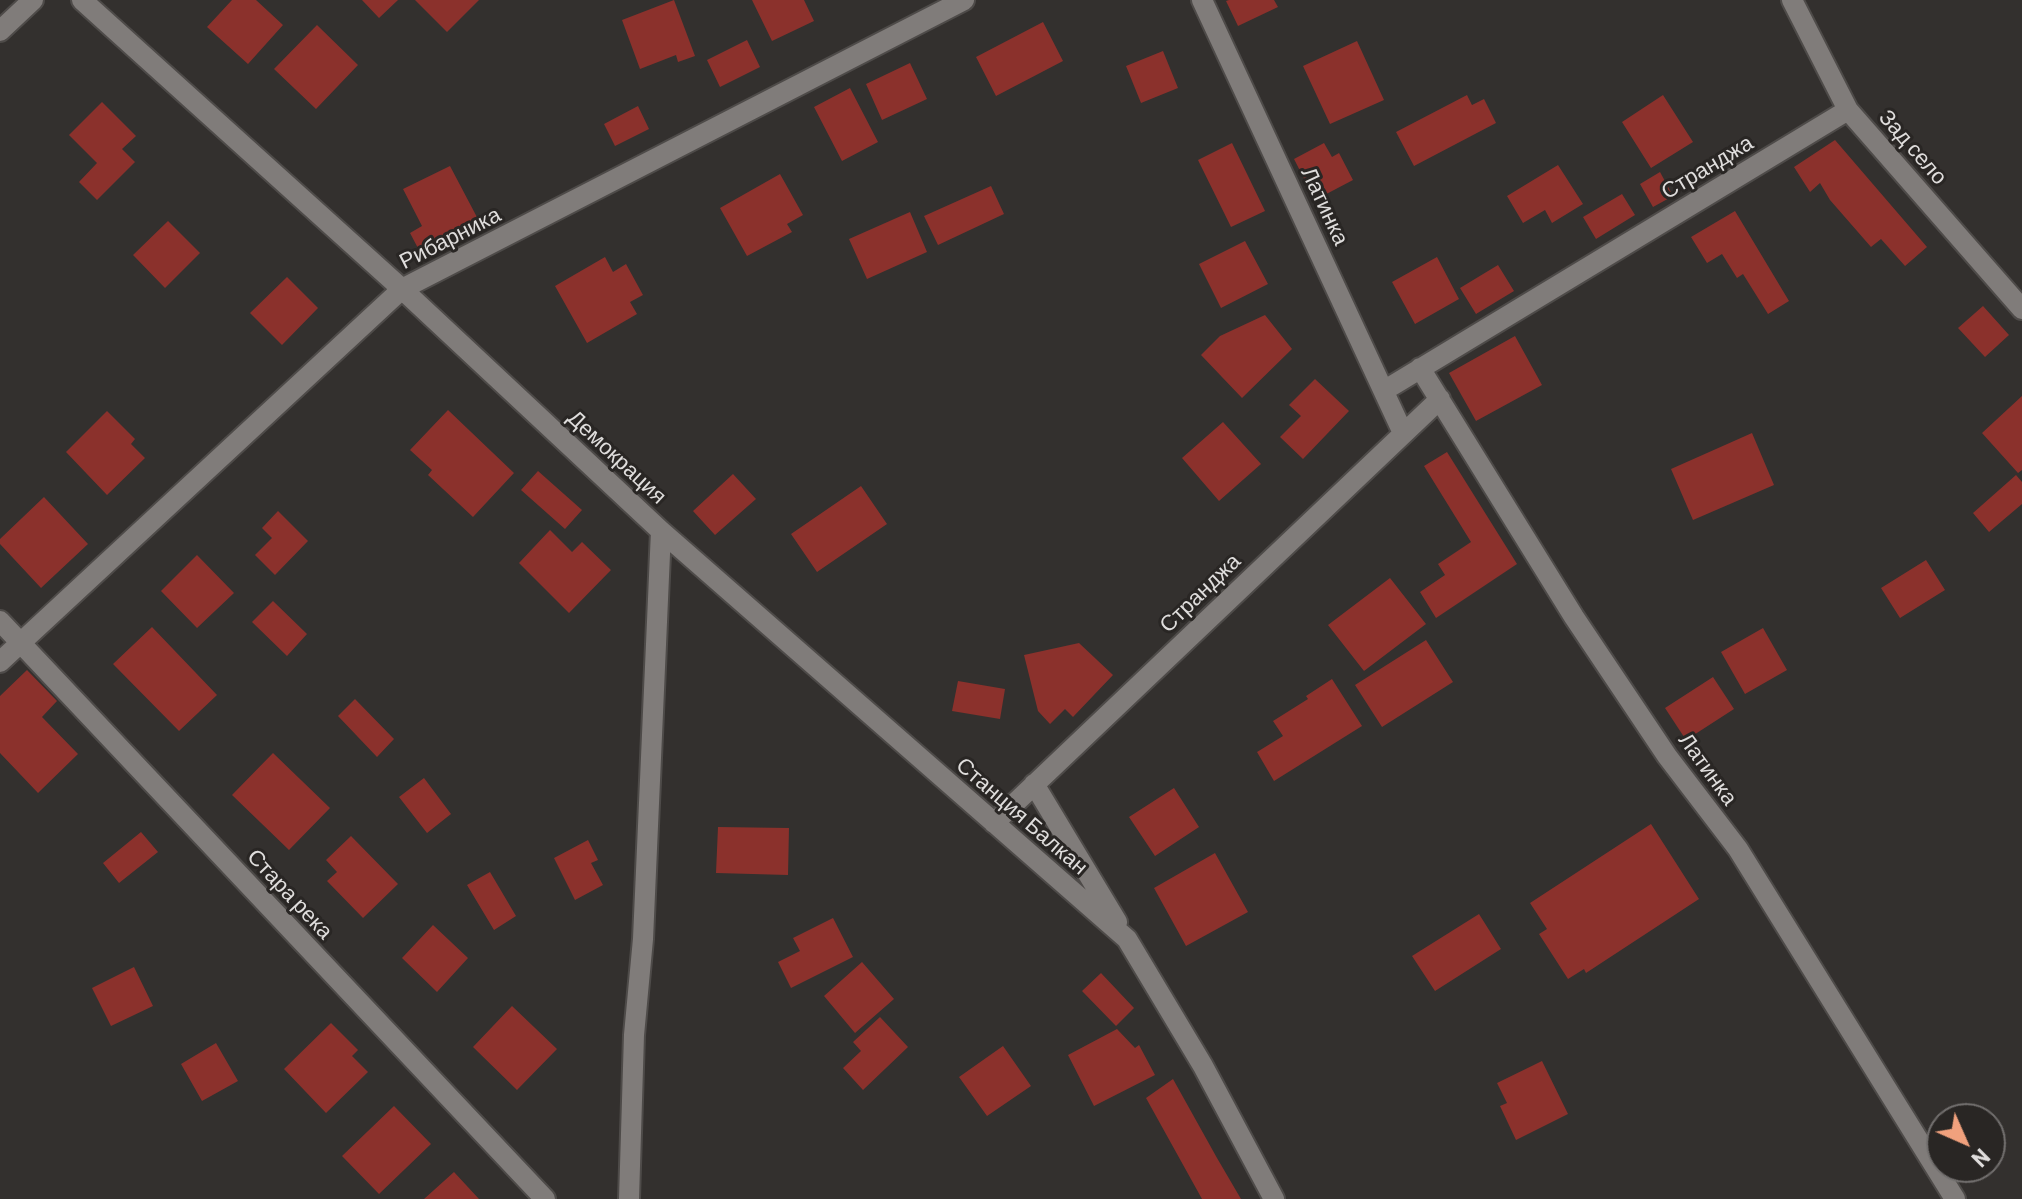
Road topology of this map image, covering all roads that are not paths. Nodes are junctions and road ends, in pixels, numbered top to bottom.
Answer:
1 (33, 0) edge
2 (82, 0) edge
3 (964, 0) edge
4 (1202, 0) edge
5 (1792, 0) edge
6 (0, 31) edge
7 (1848, 110) junction
8 (402, 289) junction
9 (2022, 309) edge
10 (1420, 368) junction
11 (1385, 390) junction
12 (1440, 399) junction
13 (1403, 433) junction
14 (661, 531) junction
15 (0, 621) edge
16 (20, 642) junction
17 (0, 662) edge
18 (1034, 784) junction
19 (994, 823) junction
20 (1127, 939) junction
21 (545, 1199) edge
22 (629, 1199) edge
23 (1274, 1199) edge
24 (1955, 1199) edge

1 - 6 street
2 - 8 street, Демокрация
3 - 8 street, Рибарника
4 - 11 street, Латинка
5 - 7 street, Зад село
7 - 9 street, Зад село
7 - 10 street, Странджа
8 - 14 street, Демокрация
8 - 16 street, Рибарника
10 - 11 street, Странджа
10 - 12 street, Латинка
11 - 13 street, Латинка
12 - 13 street, Странджа
12 - 24 street, Латинка
13 - 18 street, Странджа
14 - 19 street, Станция Балкан
14 - 22 street, Демокрация
15 - 16 street, Стара река
16 - 17 street, Рибарника
16 - 21 street, Стара река
18 - 19 street, Странджа
18 - 20 street
19 - 20 street, Станция Балкан
20 - 23 street, Станция Балкан

